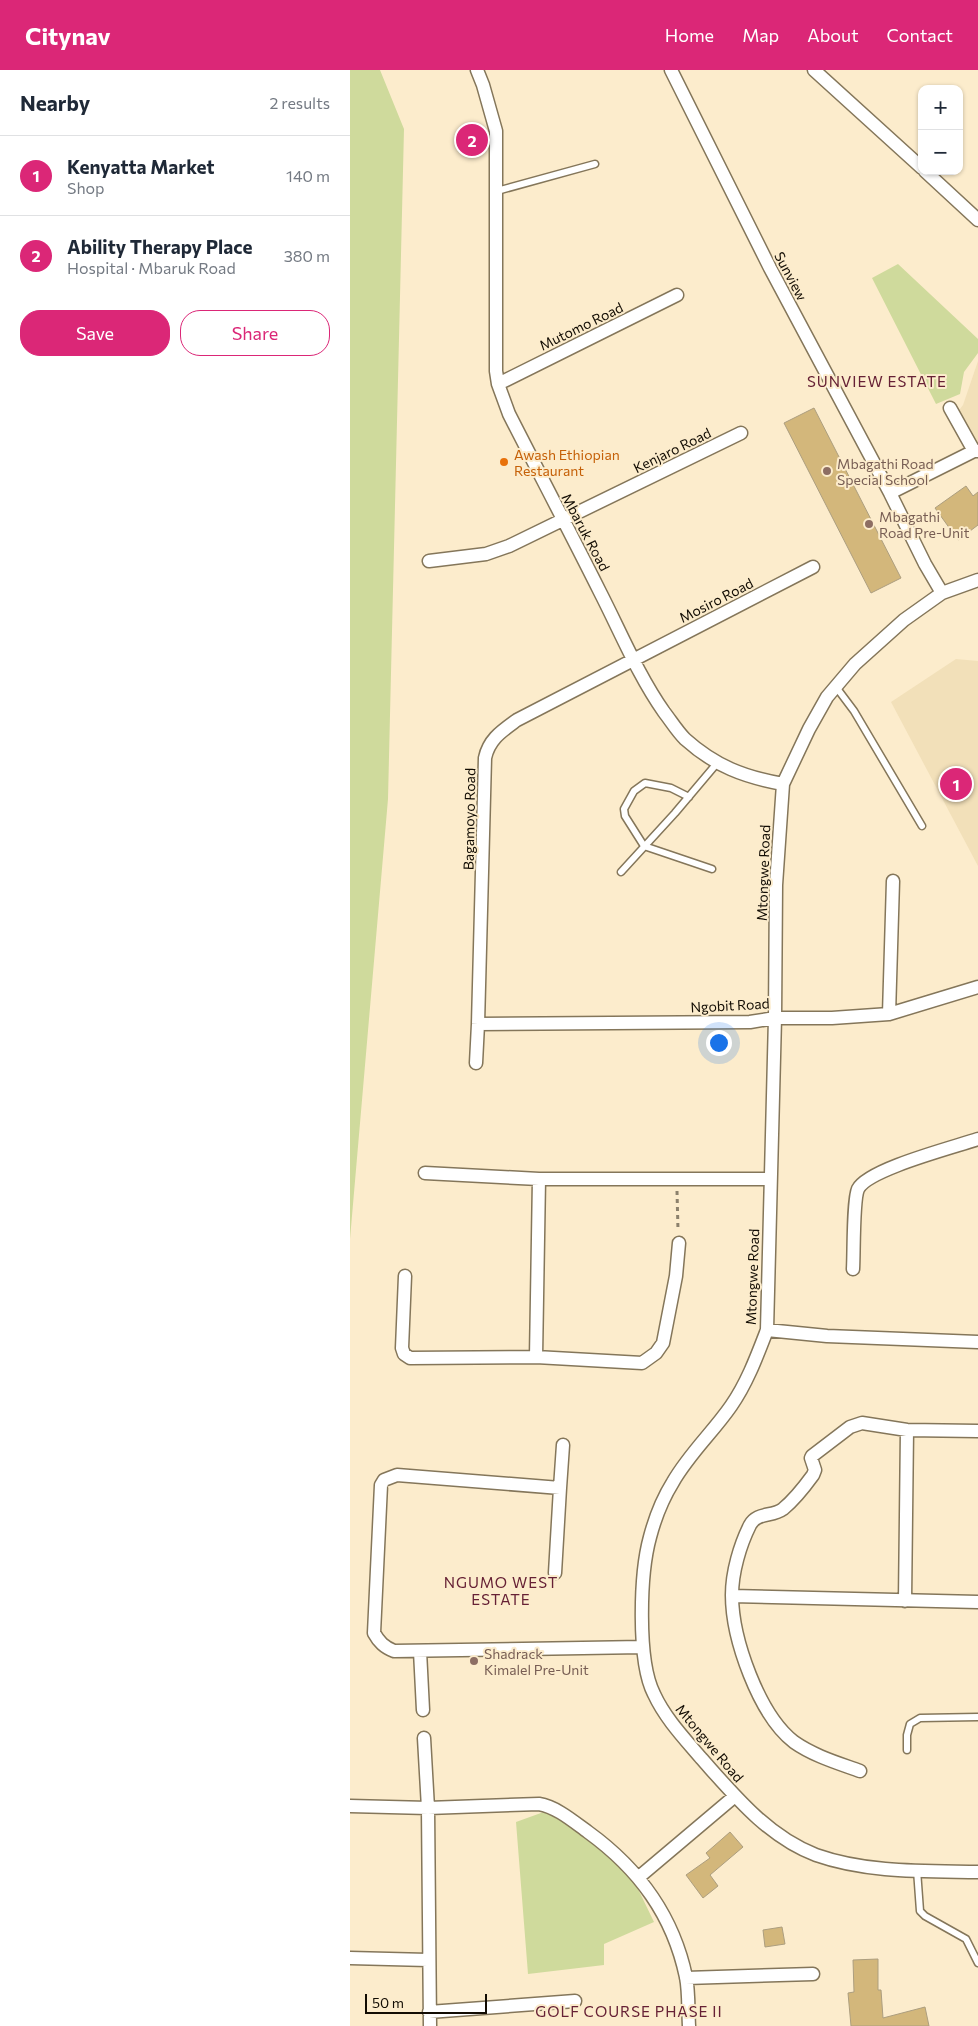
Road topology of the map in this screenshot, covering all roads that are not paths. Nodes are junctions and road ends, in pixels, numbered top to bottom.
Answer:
1 (477, 70) edge
2 (671, 70) edge
3 (814, 70) edge
4 (595, 164) dead end
5 (918, 164) edge
6 (929, 175) edge
7 (497, 192) junction
8 (978, 220) edge
9 (677, 295) dead end
10 (498, 384) junction
11 (950, 408) dead end
12 (741, 434) dead end
13 (976, 451) edge
14 (890, 493) junction
15 (563, 521) junction
16 (429, 561) dead end
17 (813, 567) dead end
18 (976, 584) edge
19 (942, 593) junction
20 (632, 660) junction
21 (836, 686) junction
22 (718, 762) junction
23 (783, 784) junction
24 (689, 797) junction
25 (922, 826) dead end
26 (644, 846) junction
27 (712, 869) dead end
28 (621, 872) dead end
29 (893, 881) dead end
30 (978, 987) edge
31 (889, 1014) junction
32 (775, 1018) junction
33 (478, 1024) junction
34 (476, 1063) dead end
35 (978, 1139) edge
36 (426, 1173) dead end
37 (539, 1179) junction
38 (769, 1179) junction
39 (679, 1243) road end
40 (853, 1269) dead end
41 (405, 1276) dead end
42 (767, 1330) junction
43 (978, 1342) edge
44 (536, 1357) junction
45 (907, 1430) junction
46 (978, 1431) edge
47 (564, 1445) dead end
48 (560, 1488) junction
49 (555, 1573) dead end
50 (732, 1596) junction
51 (905, 1601) junction
52 (978, 1602) edge
53 (642, 1648) junction
54 (420, 1651) junction
55 (423, 1710) dead end
56 (978, 1717) edge
57 (424, 1738) dead end
58 (907, 1750) dead end
59 (860, 1771) dead end
60 (735, 1796) junction
61 (350, 1806) edge
62 (428, 1808) junction
63 (917, 1870) junction
64 (978, 1872) edge
65 (639, 1877) junction
66 (350, 1958) edge
67 (428, 1960) junction
68 (978, 1963) edge
69 (813, 1974) dead end
70 (686, 1978) junction
71 (575, 2001) dead end
72 (429, 2012) junction
73 (430, 2026) edge
74 (689, 2026) edge

1 - 7 street, Mbaruk Road
2 - 14 street, Sunview
3 - 5 street
4 - 7 lane
6 - 8 street
7 - 10 street, Mbaruk Road
9 - 10 street, Mutomo Road
10 - 15 street, Mbaruk Road
11 - 13 street
12 - 15 street, Kenjaro Road
13 - 14 street
14 - 19 street, Sunview
15 - 16 street, Kenjaro Road
15 - 20 street, Mbaruk Road
17 - 20 street, Mosiro Road
18 - 19 street, Mtongwe Road
19 - 21 street, Mtongwe Road
20 - 22 street, Mbaruk Road
20 - 33 street, Bagamoyo Road
21 - 23 street, Mtongwe Road
21 - 25 lane
22 - 23 street, Mbaruk Road
22 - 24 lane
23 - 32 street, Mtongwe Road
24 - 26 lane
24 - 26 lane
26 - 27 lane
26 - 28 lane
29 - 31 street
30 - 31 street, Ngobit Road
31 - 32 street, Ngobit Road
32 - 33 street, Ngobit Road
32 - 38 street, Mtongwe Road
33 - 34 street, Bagamoyo Road
35 - 40 street
36 - 37 street
37 - 38 street
37 - 44 street
38 - 42 street, Mtongwe Road
39 - 44 street
41 - 44 street
42 - 43 street
42 - 53 street, Mtongwe Road
45 - 46 street
45 - 50 street
45 - 51 street
47 - 48 street
48 - 49 street
48 - 54 street
50 - 51 street
50 - 59 street
51 - 52 street
53 - 54 street
53 - 60 street, Mtongwe Road
54 - 55 street
56 - 58 lane
57 - 62 street
60 - 63 street, Mtongwe Road
60 - 65 street
61 - 62 street
62 - 65 street
62 - 67 street
63 - 64 street, Mtongwe Road
63 - 68 lane
65 - 70 street
66 - 67 street
67 - 72 street
69 - 70 street
70 - 74 street
71 - 72 street
72 - 73 street

